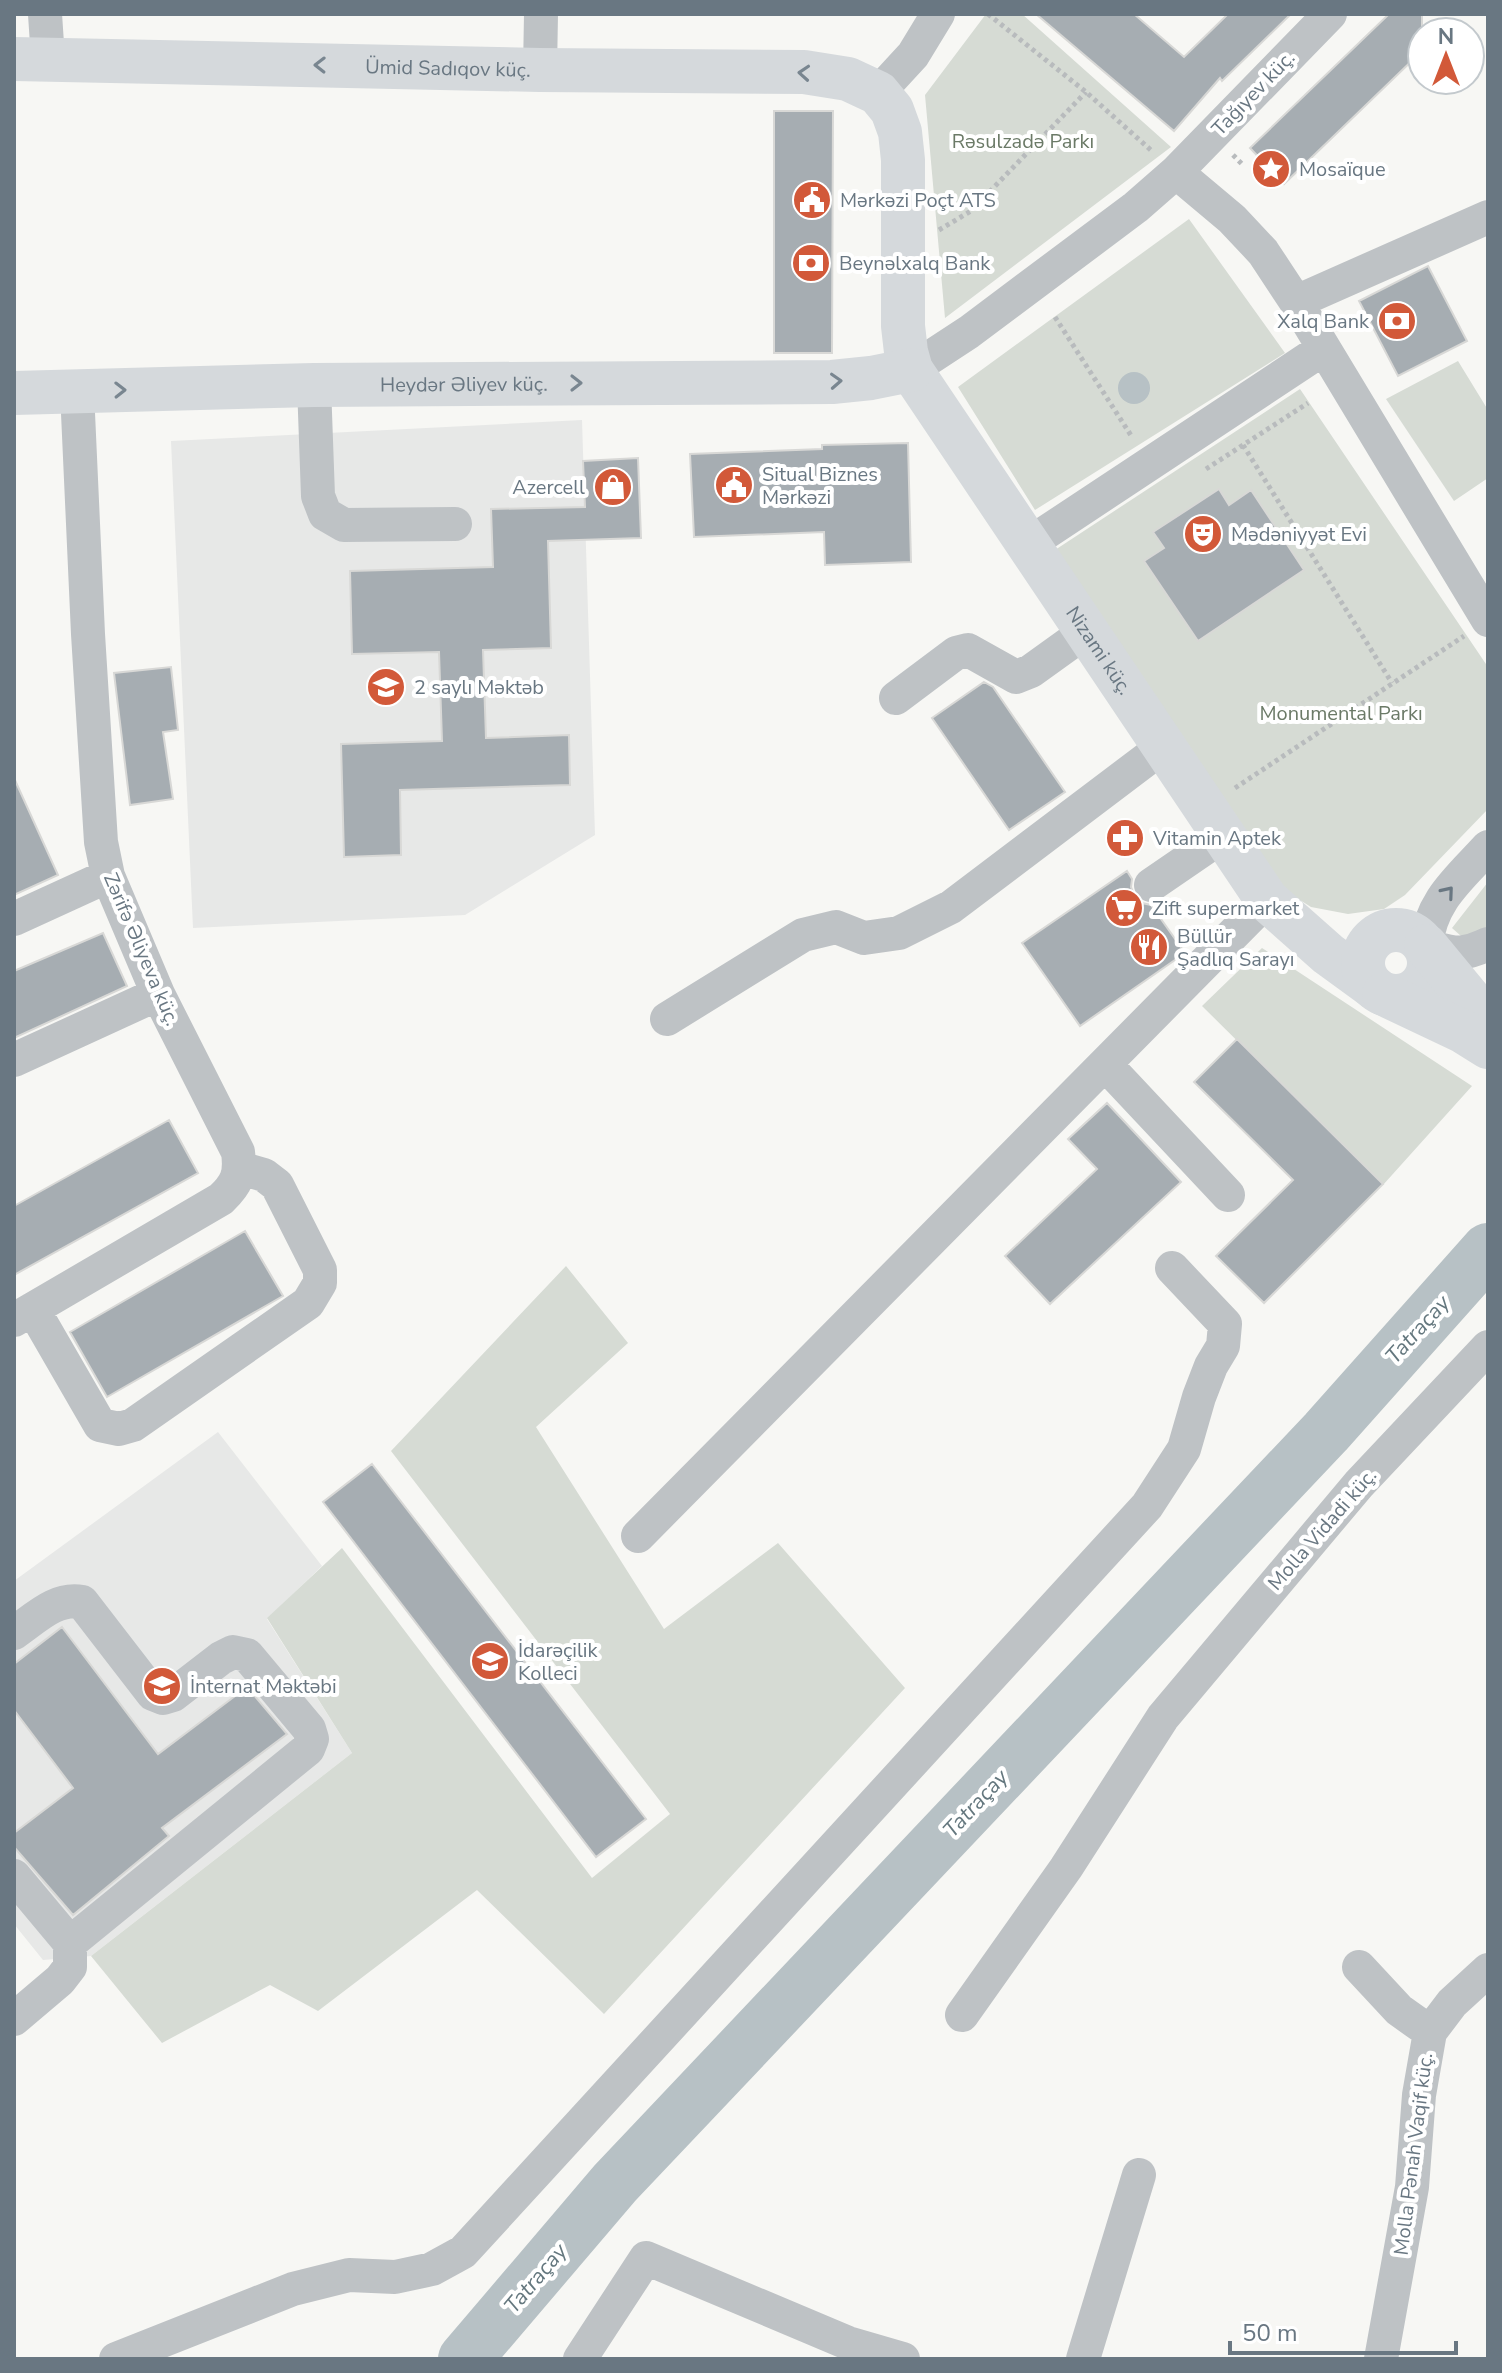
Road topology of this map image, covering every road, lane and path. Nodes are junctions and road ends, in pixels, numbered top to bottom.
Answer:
1 (45, 14) edge
2 (541, 14) edge
3 (938, 14) edge
4 (988, 14) edge
5 (1330, 14) edge
6 (31, 59) edge
7 (540, 70) junction
8 (1086, 92) junction
9 (878, 93) junction
10 (1176, 172) junction
11 (1488, 217) edge
12 (937, 231) dead end
13 (1296, 302) junction
14 (1055, 317) dead end
15 (1323, 349) junction
16 (911, 370) junction
17 (314, 385) junction
18 (77, 391) junction
19 (14, 393) edge
20 (1137, 445) dead end
21 (1243, 445) dead end
22 (455, 524) dead end
23 (1030, 543) junction
24 (1477, 628) edge
25 (1088, 630) junction
26 (1392, 683) junction
27 (896, 698) dead end
28 (1164, 746) junction
29 (1234, 788) dead end
30 (1224, 835) junction
31 (1488, 847) edge
32 (108, 876) junction
33 (1151, 885) dead end
34 (1280, 912) junction
35 (14, 919) edge
36 (1384, 932) junction
37 (1488, 944) edge
38 (1426, 946) junction
39 (1380, 992) junction
40 (158, 994) junction
41 (667, 1019) dead end
42 (1488, 1021) edge
43 (1488, 1047) edge
44 (14, 1060) edge
45 (1105, 1064) junction
46 (240, 1168) junction
47 (1228, 1195) dead end
48 (1172, 1268) dead end
49 (24, 1315) edge
50 (1488, 1347) edge
51 (638, 1536) dead end
52 (14, 1633) edge
53 (14, 1876) edge
54 (70, 1943) junction
55 (1359, 1967) dead end
56 (1488, 1970) edge
57 (962, 2015) dead end
58 (14, 2019) edge
59 (1430, 2032) junction
60 (1139, 2175) dead end
61 (842, 2351) edge
62 (116, 2359) edge
63 (580, 2359) edge
64 (903, 2359) edge
65 (1083, 2359) edge
66 (1381, 2359) edge

1 - 6 street
2 - 7 street
3 - 9 street
4 - 8 path
5 - 10 street, Tağıyev küç.
7 -> 6 main road, Ümid Sadıqov küç.
9 -> 7 main road, Ümid Sadıqov küç.
8 - 10 path
8 - 12 path
9 - 16 main road
10 - 13 street
10 - 16 street, Tağıyev küç.
11 - 13 street
13 - 15 street
14 - 20 path
15 - 23 street
15 - 24 street
17 -> 16 main road, Heydər Əliyev küç.
16 - 23 main road, Nizami küç.
18 -> 17 main road, Heydər Əliyev küç.
17 - 22 street
18 - 19 main road, Heydər Əliyev küç.
18 - 32 street, Zərifə Əliyeva küç.
21 - 26 path
23 - 25 main road, Nizami küç.
24 - 26 path
25 - 27 street
25 - 28 main road, Nizami küç.
26 - 29 path
28 - 30 main road, Nizami küç.
28 - 41 street
30 - 33 street
30 - 34 main road, Nizami küç.
38 -> 31 street
32 - 35 street
32 - 40 street, Zərifə Əliyeva küç.
34 - 36 main road
34 - 39 main road, Nizami küç.
34 - 45 street
36 - 38 main road
36 - 39 main road
37 - 38 street
38 - 39 main road
38 - 42 main road
39 - 43 main road, Nizami küç.
40 - 44 street
40 - 46 street, Zərifə Əliyeva küç.
45 - 47 street
45 - 51 street
46 - 49 street
46 - 49 street
48 - 62 street
50 - 57 street, Molla Vidadi küç.
52 - 54 street
53 - 54 street
54 - 58 street
55 - 59 street
56 - 59 street, Molla Pənah Vaqif küç.
59 - 66 street, Molla Pənah Vaqif küç.
60 - 65 street
61 - 63 street
61 - 64 street

